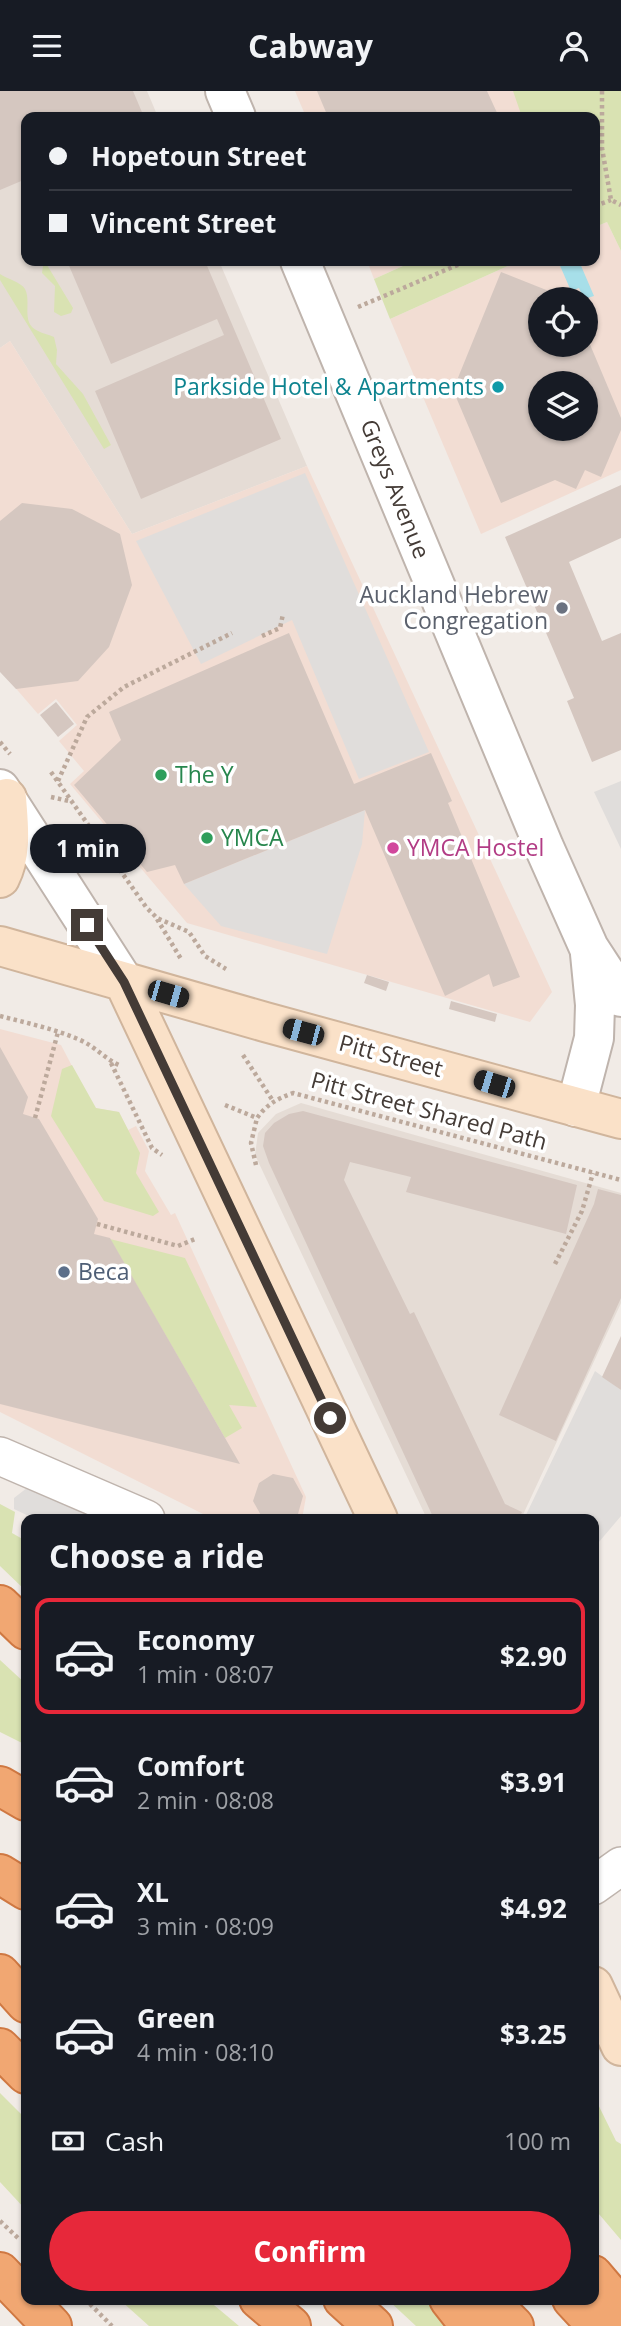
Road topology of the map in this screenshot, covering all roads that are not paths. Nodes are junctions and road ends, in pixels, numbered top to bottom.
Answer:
1 (225, 91) edge
2 (234, 112) edge
3 (302, 266) edge
4 (3, 794) edge
5 (0, 878) edge
6 (0, 946) edge
7 (589, 948) junction
8 (124, 982) junction
9 (621, 997) edge
10 (576, 1107) junction
11 (621, 1119) edge
12 (0, 1456) edge
13 (134, 1514) edge
14 (376, 1514) edge
15 (0, 1605) edge
16 (21, 1625) edge
17 (0, 1786) edge
18 (21, 1798) edge
19 (621, 1866) edge
20 (0, 1874) edge
21 (599, 1882) edge
22 (21, 1887) edge
23 (0, 1975) edge
24 (21, 1998) edge
25 (599, 1999) edge
26 (621, 2046) edge
27 (0, 2048) edge
28 (21, 2069) edge
29 (0, 2272) edge
30 (599, 2282) edge
31 (21, 2294) edge
32 (32, 2305) edge
33 (266, 2305) edge
34 (350, 2305) edge
35 (454, 2305) edge
36 (493, 2305) edge
37 (578, 2305) edge
38 (621, 2308) edge
39 (52, 2326) edge
40 (291, 2326) edge
41 (373, 2326) edge
42 (470, 2326) edge
43 (513, 2326) edge
44 (597, 2326) edge

1 - 2 street
3 - 7 street, Greys Avenue
4 - 5 main road
4 - 8 street
6 - 8 main road, Pitt Street
7 - 9 street, Greys Avenue
7 - 10 street, Greys Avenue
8 - 10 main road, Pitt Street
8 - 14 main road
10 - 11 main road, Pitt Street
12 - 13 street
15 - 16 highway
17 - 18 highway
19 - 21 street
20 - 22 highway
23 - 24 highway
25 - 26 main road
27 - 28 highway
29 - 31 highway
30 - 38 highway
32 - 39 highway
33 - 40 highway
34 - 41 highway
35 - 42 highway
36 - 43 highway
37 - 44 highway

